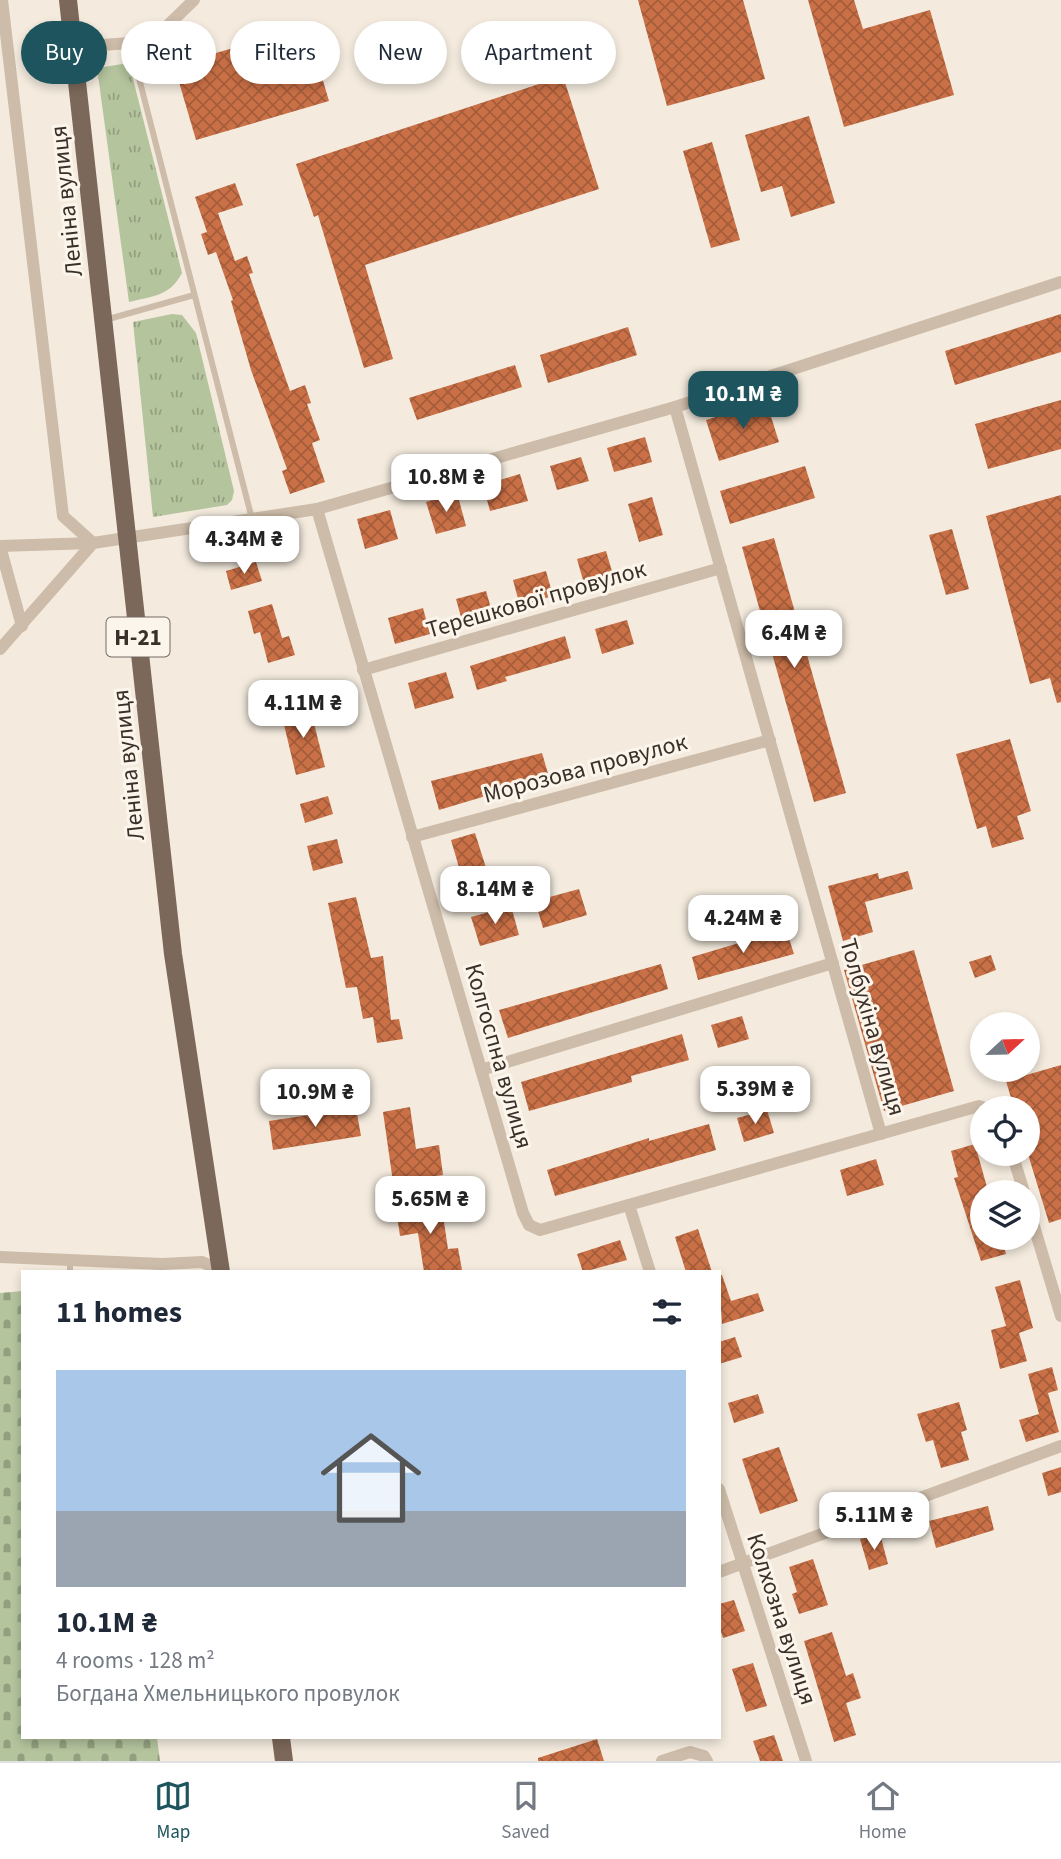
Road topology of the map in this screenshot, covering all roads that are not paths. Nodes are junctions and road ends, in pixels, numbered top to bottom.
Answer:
1 (2, 0) edge
2 (68, 0) edge
3 (194, 0) edge
4 (71, 21) edge
5 (172, 21) edge
6 (78, 84) edge
7 (140, 84) edge
8 (1061, 282) edge
9 (194, 295) junction
10 (104, 320) junction
11 (675, 407) junction
12 (317, 509) junction
13 (252, 519) junction
14 (128, 536) junction
15 (93, 543) junction
16 (0, 546) edge
17 (721, 568) junction
18 (22, 626) junction
19 (0, 649) edge
20 (363, 670) junction
21 (770, 740) junction
22 (412, 837) junction
23 (833, 963) junction
24 (481, 1070) junction
25 (970, 1109) edge
26 (881, 1134) junction
27 (629, 1205) junction
28 (1040, 1246) edge
29 (0, 1257) edge
30 (70, 1266) edge
31 (218, 1270) edge
32 (220, 1270) edge
33 (649, 1270) edge
34 (1061, 1316) edge
35 (1061, 1446) edge
36 (721, 1495) edge
37 (743, 1564) junction
38 (721, 1571) edge
39 (284, 1739) edge
40 (284, 1761) edge
41 (662, 1761) edge
42 (708, 1761) edge
43 (806, 1761) edge

1 - 15 street
2 - 4 main road, Леніна вулиця / Н-21
3 - 5 street
6 - 10 main road, Леніна вулиця / Н-21
7 - 9 lane
8 - 11 street
9 - 10 lane
9 - 13 lane
10 - 14 main road, Леніна вулиця / Н-21
11 - 12 street
11 - 17 street, Толбухіна вулиця
12 - 13 street
12 - 20 street, Колгоспна вулиця
13 - 14 street
14 - 15 street
14 - 32 main road, Леніна вулиця / Н-21
15 - 16 street
15 - 18 street
16 - 18 street
17 - 20 street, Терешкової провулок
17 - 21 street, Толбухіна вулиця
18 - 19 street
20 - 22 street, Колгоспна вулиця
21 - 22 street, Морозова провулок
21 - 23 street, Толбухіна вулиця
22 - 24 street, Колгоспна вулиця
23 - 24 street
23 - 26 street, Толбухіна вулиця
24 - 27 street, Колгоспна вулиця
25 - 26 street
26 - 27 street
27 - 33 street
28 - 34 street
29 - 30 street
30 - 31 street
35 - 37 street
36 - 37 street, Колхозна вулиця
37 - 38 street
37 - 43 street, Колхозна вулиця
39 - 40 main road
41 - 42 street

